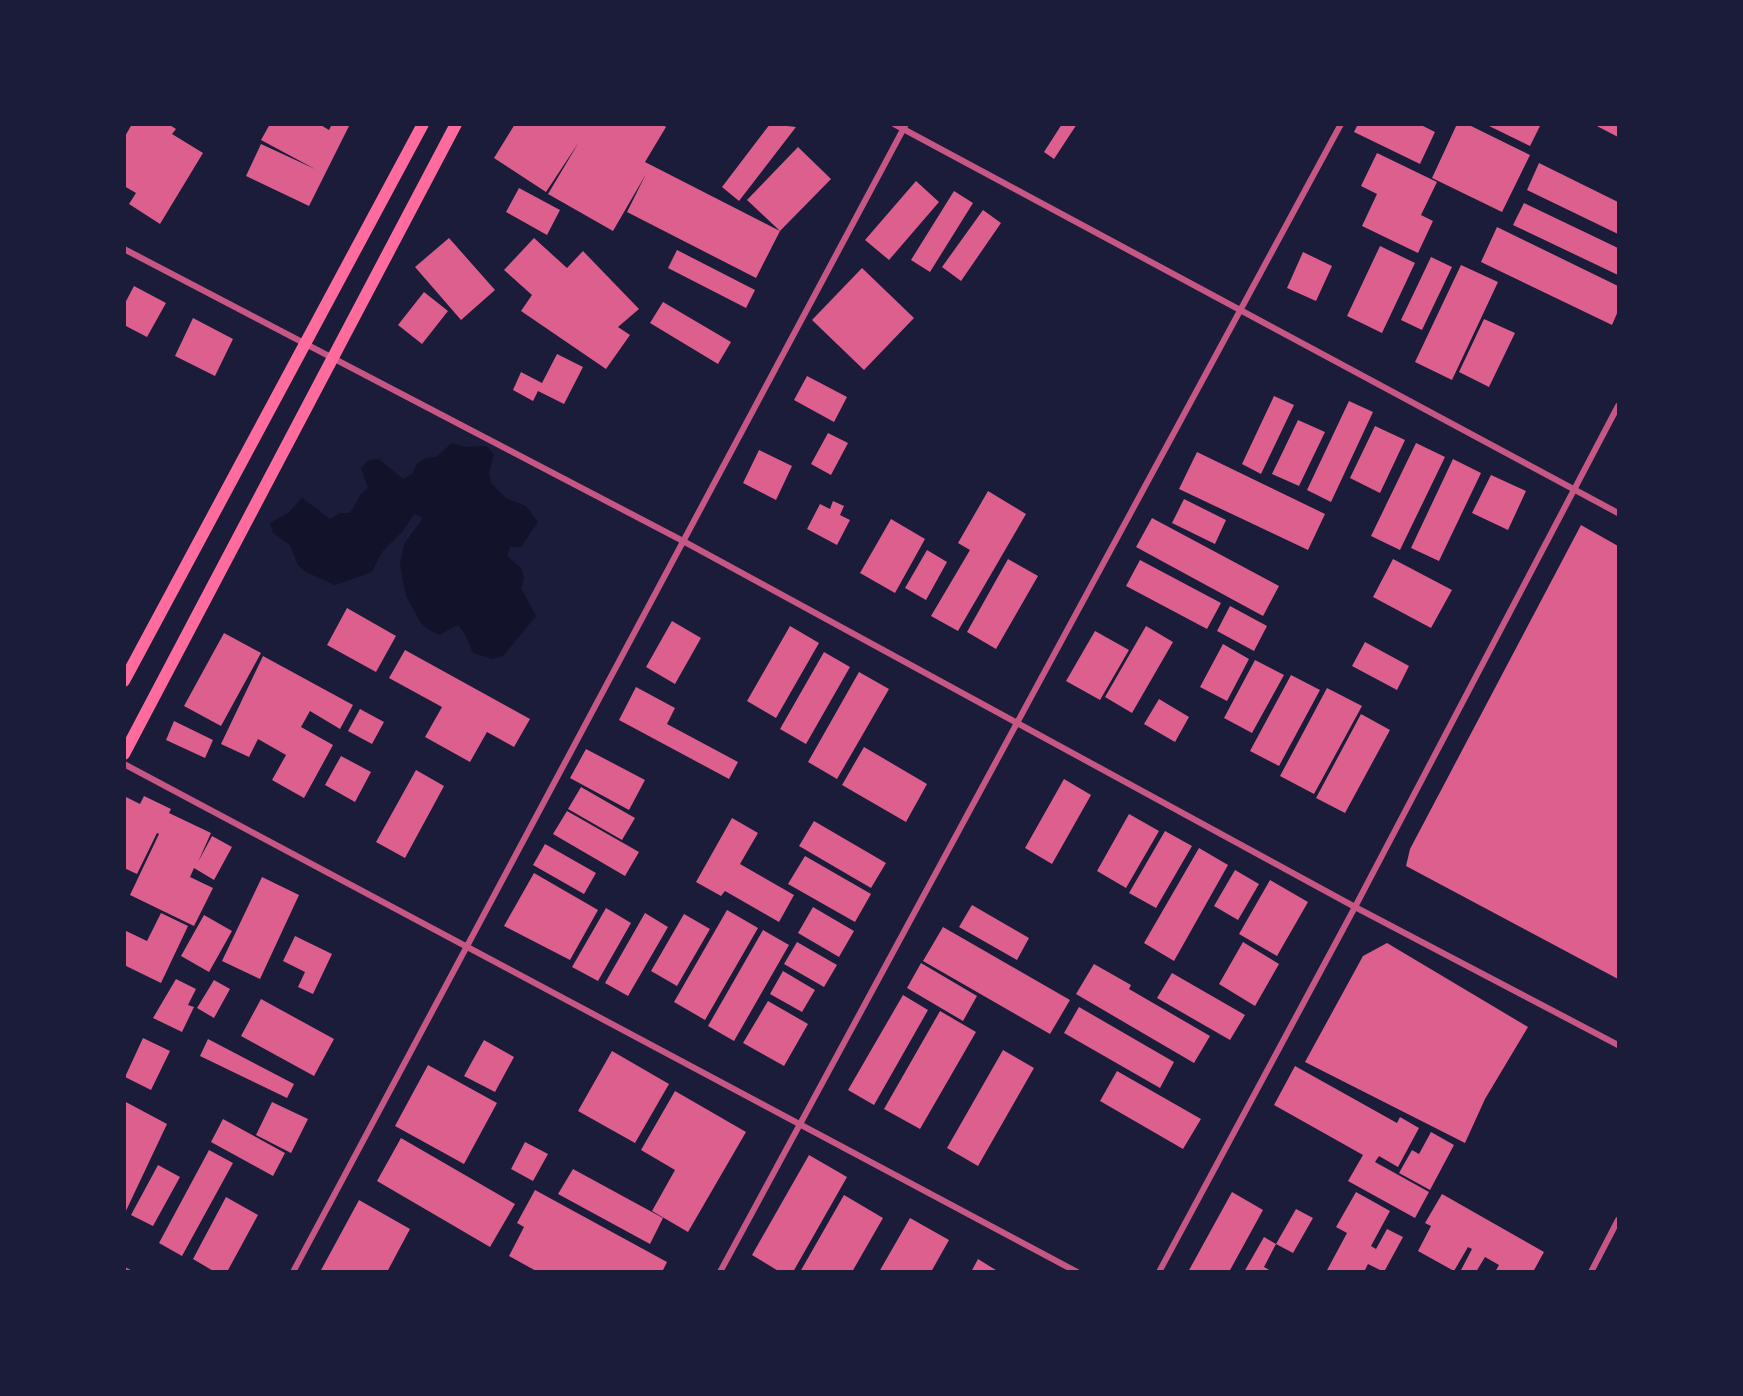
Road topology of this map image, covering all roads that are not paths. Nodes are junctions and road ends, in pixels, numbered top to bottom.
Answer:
1 (423, 124) edge
2 (456, 124) edge
3 (894, 124) edge
4 (1341, 124) edge
5 (904, 127) edge
6 (124, 249) edge
7 (1239, 310) junction
8 (306, 342) junction
9 (334, 357) junction
10 (1618, 406) edge
11 (1574, 489) junction
12 (1618, 513) edge
13 (683, 541) junction
14 (124, 681) edge
15 (1017, 723) junction
16 (124, 754) edge
17 (124, 764) edge
18 (1355, 907) junction
19 (466, 946) junction
20 (1618, 1045) edge
21 (801, 1124) junction
22 (1618, 1220) edge
23 (293, 1272) edge
24 (720, 1272) edge
25 (1077, 1272) edge
26 (1159, 1272) edge
27 (1591, 1272) edge

1 - 8 main road
2 - 9 main road
3 - 5 street
4 - 7 street
5 - 7 street
5 - 13 street
6 - 8 street
7 - 11 street
7 - 15 street
8 - 9 street
8 - 14 main road
9 - 13 street
9 - 16 main road
10 - 11 street
11 - 12 street
11 - 18 street
13 - 15 street
13 - 19 street
15 - 18 street
15 - 21 street
17 - 19 street
18 - 20 street
18 - 26 street
19 - 21 street
19 - 23 street
21 - 24 street
21 - 25 street
22 - 27 street

